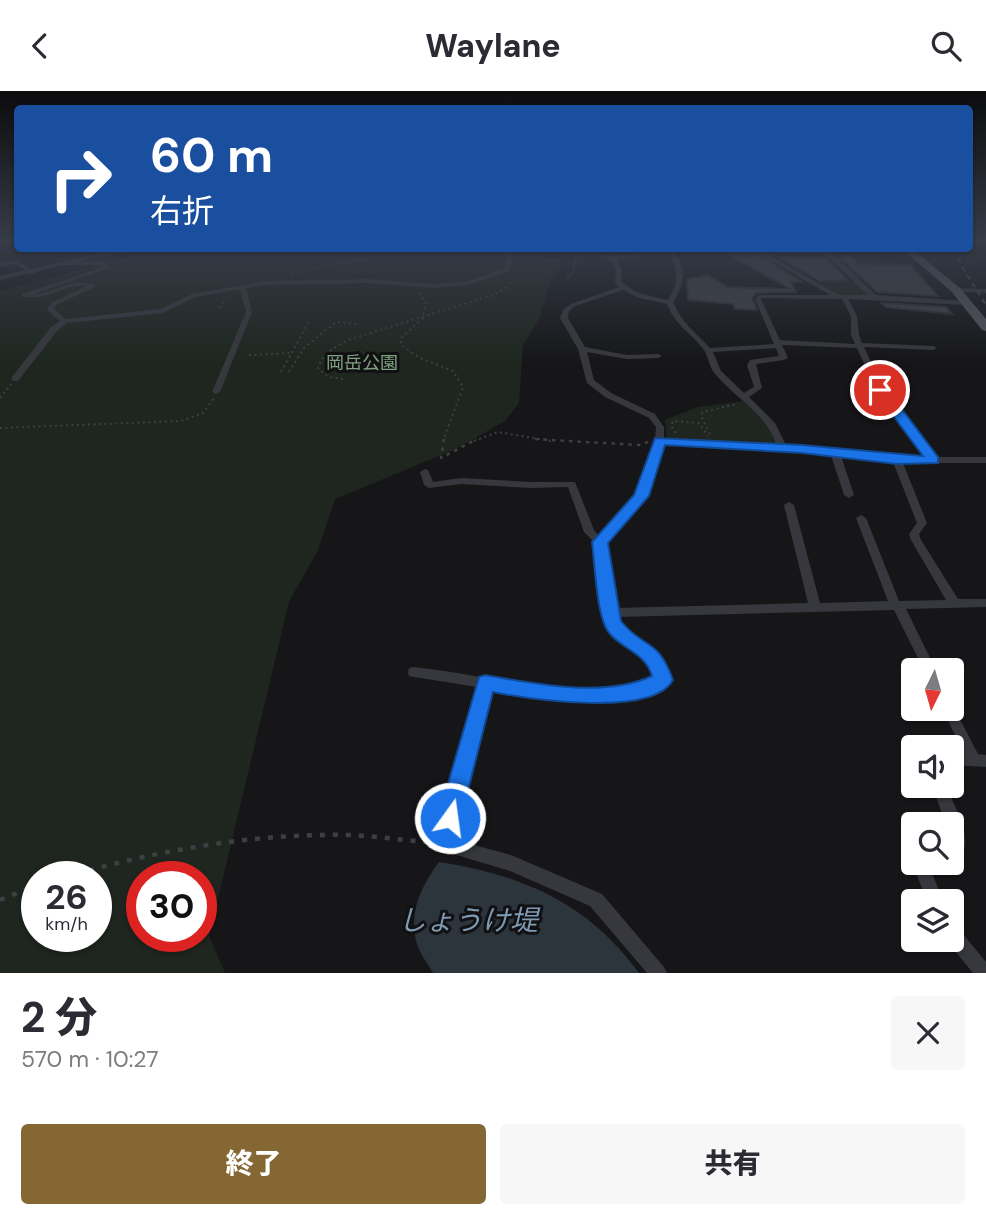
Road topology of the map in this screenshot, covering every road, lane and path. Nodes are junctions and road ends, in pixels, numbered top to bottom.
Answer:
1 (66, 281) edge
2 (295, 281) edge
3 (369, 281) edge
4 (476, 281) edge
5 (510, 281) edge
6 (618, 281) edge
7 (682, 281) edge
8 (814, 281) edge
9 (857, 281) edge
10 (946, 281) edge
11 (409, 286) junction
12 (623, 288) junction
13 (242, 289) junction
14 (956, 290) junction
15 (986, 291) edge
16 (224, 295) junction
17 (842, 297) junction
18 (874, 297) junction
19 (670, 302) junction
20 (967, 303) junction
21 (219, 308) dead end
22 (423, 318) junction
23 (310, 320) dead end
24 (65, 321) junction
25 (357, 324) dead end
26 (986, 327) edge
27 (779, 344) junction
28 (860, 345) junction
29 (933, 348) dead end
30 (582, 349) junction
31 (708, 350) junction
32 (291, 353) junction
33 (249, 355) dead end
34 (658, 356) dead end
35 (281, 372) dead end
36 (289, 372) dead end
37 (15, 379) joint
38 (343, 379) dead end
39 (216, 392) joint
40 (0, 398) edge
41 (743, 400) junction
42 (701, 416) junction
43 (699, 423) junction
44 (0, 428) edge
45 (713, 437) dead end
46 (705, 440) dead end
47 (660, 441) junction
48 (648, 442) dead end
49 (680, 442) junction
50 (782, 447) junction
51 (836, 455) junction
52 (897, 460) junction
53 (933, 460) junction
54 (986, 460) edge
55 (425, 473) dead end
56 (849, 495) dead end
57 (789, 505) dead end
58 (861, 518) dead end
59 (600, 542) junction
60 (954, 603) junction
61 (896, 605) junction
62 (815, 606) junction
63 (984, 606) edge
64 (610, 613) junction
65 (924, 658) edge
66 (414, 672) dead end
67 (485, 683) junction
68 (956, 721) edge
69 (980, 760) edge
70 (443, 844) junction
71 (112, 862) edge
72 (21, 891) edge
73 (0, 899) edge
74 (964, 949) edge
75 (658, 973) edge
76 (984, 973) edge

1 - 24 street
2 - 13 street
3 - 11 street
4 - 11 street
5 - 22 path
6 - 12 street
7 - 19 street
8 - 17 street
9 - 18 street
10 - 14 main road
11 - 22 path
12 - 19 street
12 - 30 street
13 - 16 street
13 - 39 street
14 - 15 street
14 - 20 main road
16 - 21 path
16 - 24 street
17 - 18 street
17 - 27 street
17 - 28 street
18 - 20 street
19 - 31 street
20 - 26 main road
22 - 38 path
22 - 48 path
23 - 32 path
24 - 37 street
25 - 36 path
27 - 28 street
27 - 31 street
27 - 41 street
28 - 29 street
28 - 53 street
30 - 34 street
30 - 47 street
31 - 41 street
32 - 33 path
32 - 35 path
37 - 40 path
39 - 44 path
41 - 42 path
41 - 50 street
42 - 43 path
42 - 45 path
43 - 46 path
43 - 49 path
47 - 49 street
47 - 59 street
49 - 50 street
50 - 51 street
51 - 52 street
51 - 56 street
52 - 53 street
52 - 60 street
53 - 54 street
55 - 59 street
57 - 62 street
58 - 61 street
59 - 64 street
60 - 61 street
60 - 63 street
61 - 62 street
61 - 65 street
62 - 64 street
64 - 67 street
66 - 67 street
67 - 70 street
68 - 69 street
70 - 71 path
70 - 75 street
72 - 73 path
74 - 76 street

